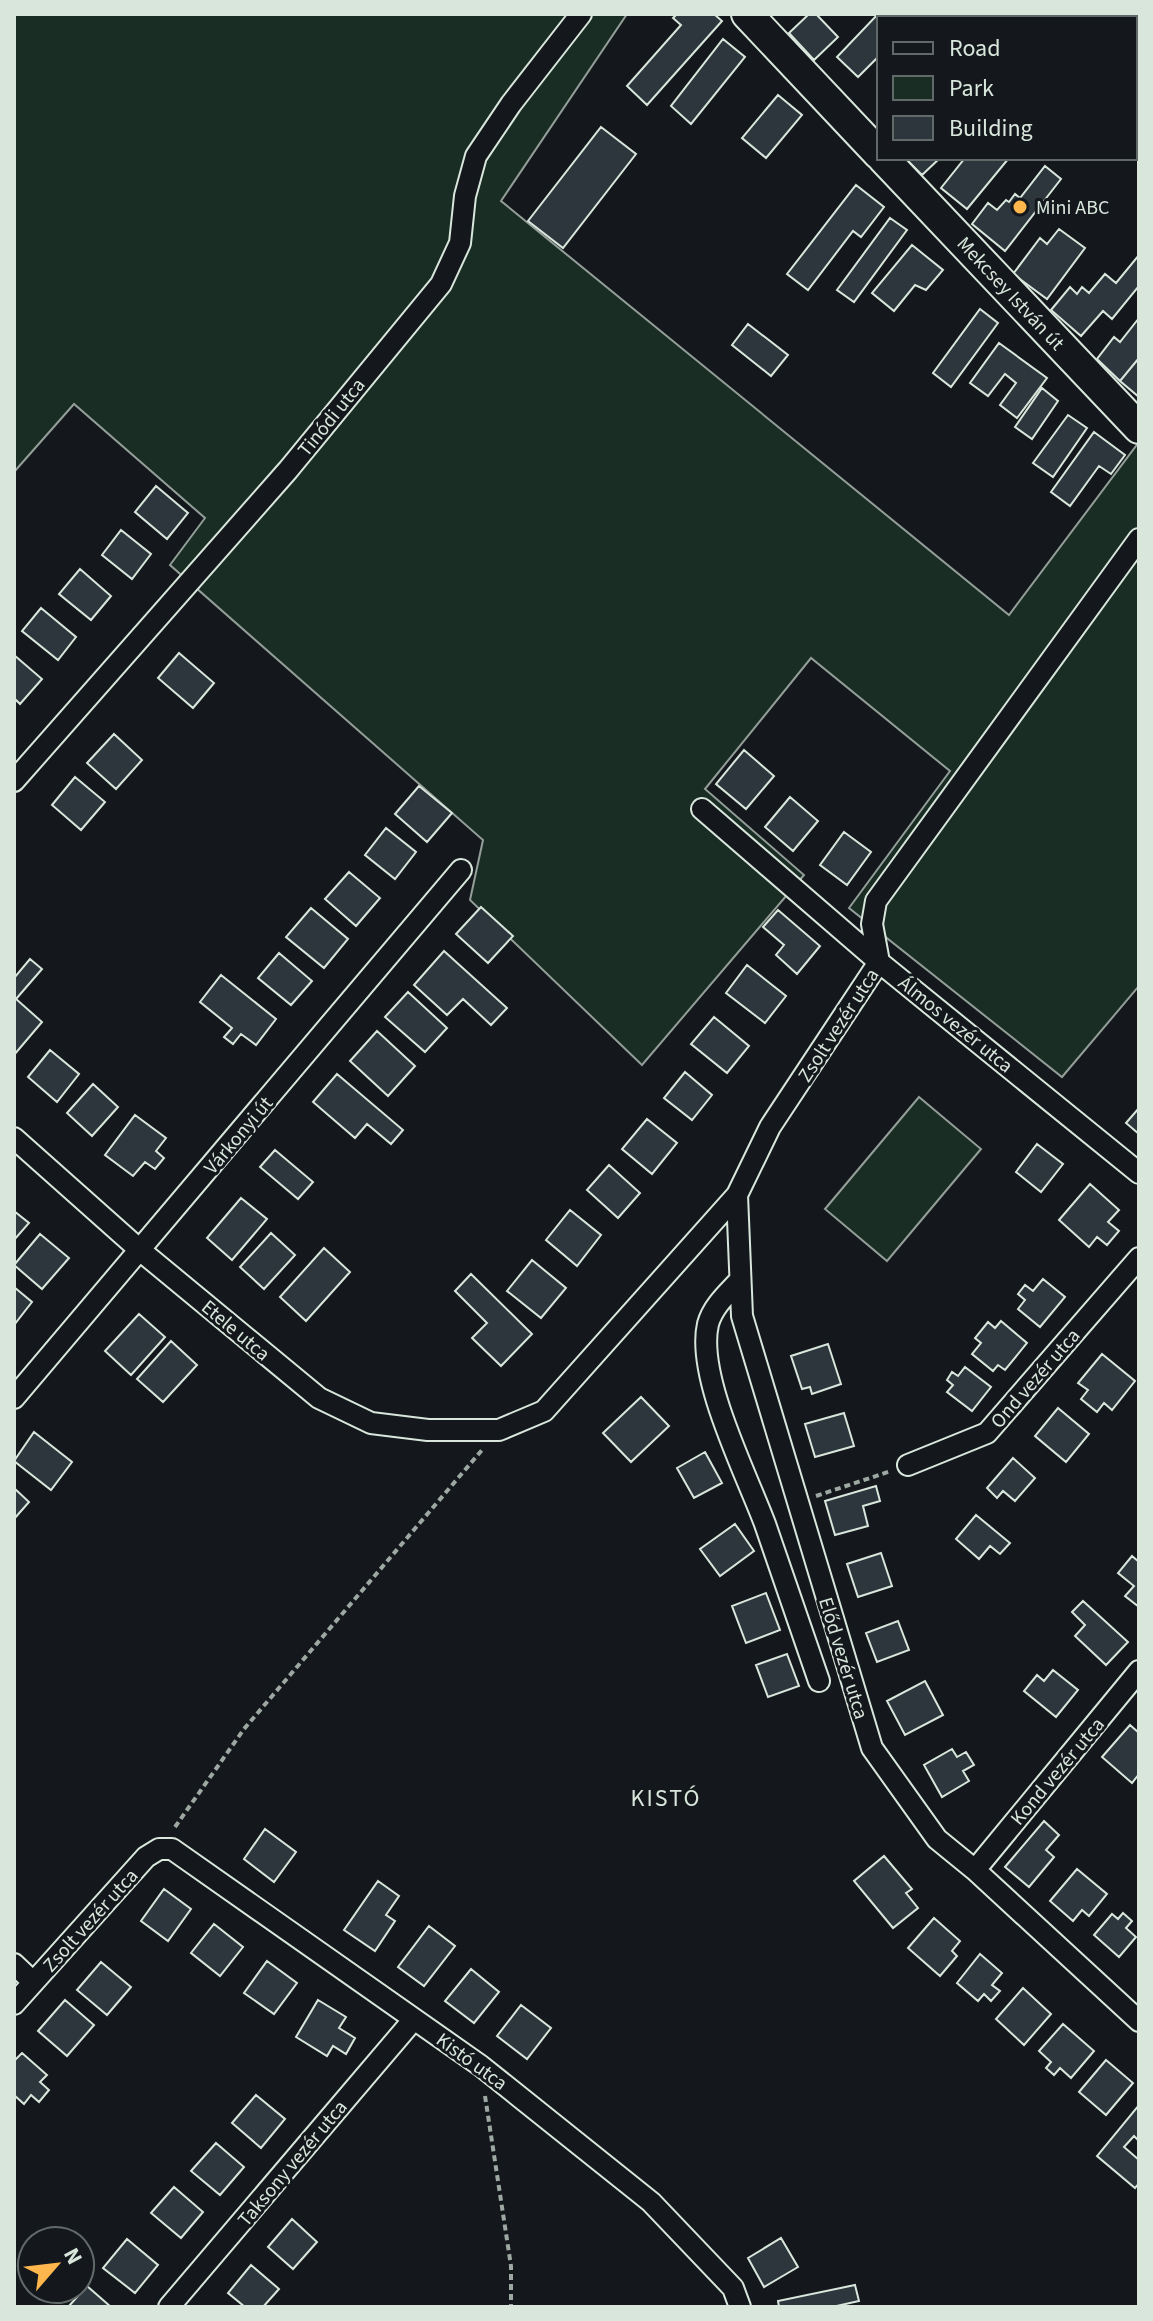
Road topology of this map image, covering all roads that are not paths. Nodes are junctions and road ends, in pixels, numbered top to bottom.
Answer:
1 (581, 14) edge
2 (747, 14) edge
3 (877, 152) edge
4 (885, 160) edge
5 (1139, 428) edge
6 (1139, 539) edge
7 (14, 781) edge
8 (702, 809) dead end
9 (461, 870) dead end
10 (879, 962) junction
11 (14, 1138) edge
12 (1139, 1173) edge
13 (737, 1195) junction
14 (141, 1251) junction
15 (1139, 1258) edge
16 (740, 1280) junction
17 (14, 1398) edge
18 (499, 1430) joint
19 (908, 1465) road end
20 (1139, 1671) edge
21 (819, 1681) dead end
22 (172, 1840) joint
23 (975, 1870) junction
24 (14, 1964) edge
25 (33, 1982) junction
26 (14, 2004) edge
27 (414, 2019) junction
28 (1139, 2021) edge
29 (169, 2307) edge
30 (740, 2307) edge

1 - 7 street, Tinódi utca
2 - 3 street, Mekcsey István út
4 - 5 street, Mekcsey István út
6 - 10 street, Zsolt vezér utca
8 - 10 street, Álmos vezér utca
9 - 14 street, Várkonyi út
10 - 12 street, Álmos vezér utca
10 - 13 street, Zsolt vezér utca
11 - 14 street, Etele utca
13 - 16 street, Előd vezér utca
13 - 18 street, Zsolt vezér utca
14 - 17 street, Várkonyi út
14 - 18 street, Etele utca
15 - 19 street, Ond vezér utca
16 - 21 street
16 - 23 street, Előd vezér utca
20 - 23 street, Kond vezér utca
22 - 25 street, Zsolt vezér utca
22 - 27 street, Kistó utca
23 - 28 street, Előd vezér utca
24 - 25 street
25 - 26 street, Zsolt vezér utca
27 - 29 street, Taksony vezér utca
27 - 30 street, Kistó utca

